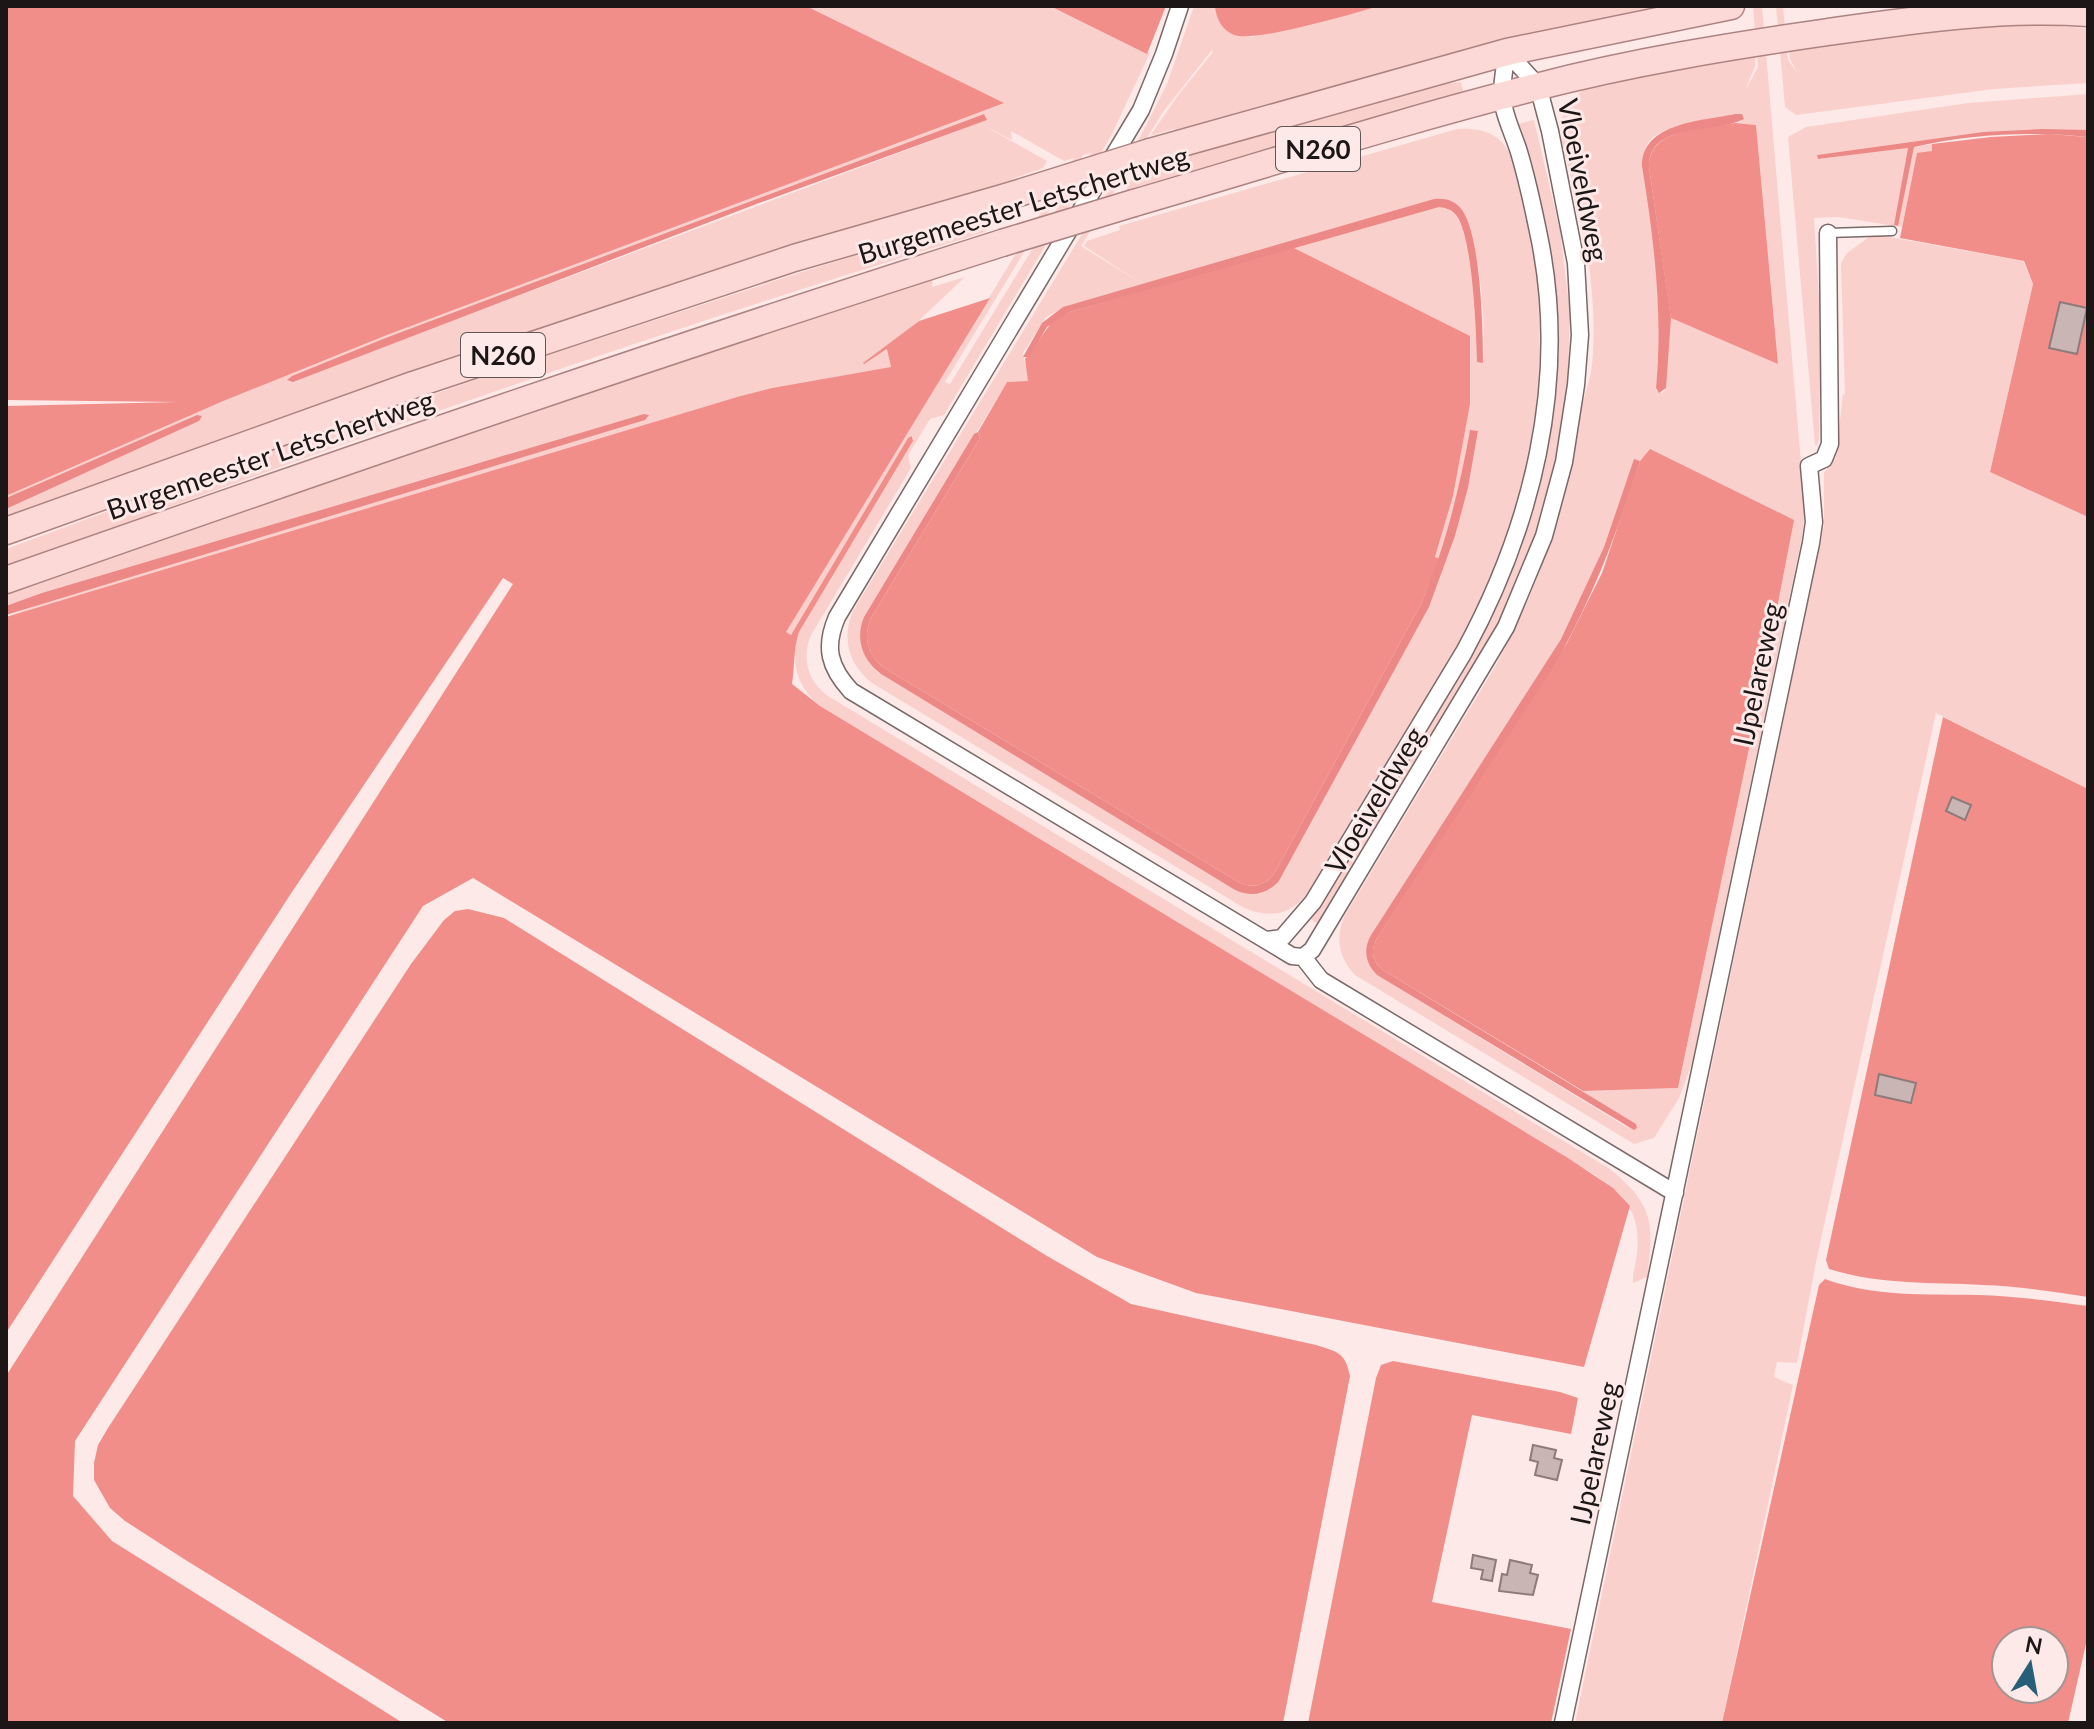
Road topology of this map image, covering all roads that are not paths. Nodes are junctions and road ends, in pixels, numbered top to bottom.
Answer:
1 (1180, 6) edge
2 (1731, 6) edge
3 (2088, 13) edge
4 (1507, 52) junction
5 (1538, 86) junction
6 (1502, 96) junction
7 (1892, 231) dead end
8 (1828, 233) joint
9 (6, 531) edge
10 (6, 580) edge
11 (1266, 940) junction
12 (1303, 957) junction
13 (1675, 1193) junction
14 (1563, 1723) edge

1 - 11 street
2 - 4 main road, Burgemeester Letschertweg / N260
3 - 5 main road, Burgemeester Letschertweg / N260
4 - 5 street, Vloeiveldweg
4 - 6 street, Vloeiveldweg
4 - 9 main road, Burgemeester Letschertweg / N260, bridge
5 - 6 main road, Burgemeester Letschertweg / N260
5 - 12 street, Vloeiveldweg
6 - 10 main road, Burgemeester Letschertweg / N260, bridge
6 - 11 street, Vloeiveldweg
7 - 8 lane, IJpelareweg
8 - 13 street, IJpelareweg
11 - 12 street
12 - 13 street
13 - 14 street, IJpelareweg

